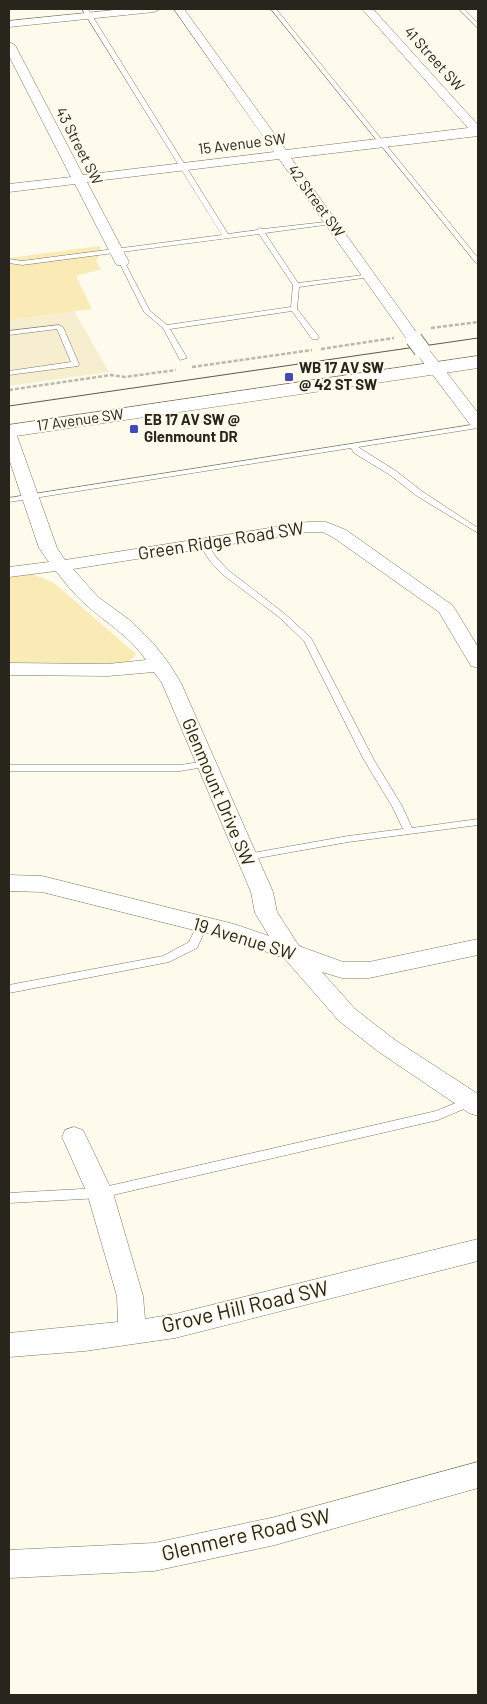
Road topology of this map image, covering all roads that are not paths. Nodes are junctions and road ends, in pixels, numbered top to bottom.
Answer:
1 (154, 9) edge
2 (178, 9) edge
3 (273, 9) edge
4 (366, 9) edge
5 (461, 9) edge
6 (87, 12) edge
7 (9, 24) edge
8 (478, 26) edge
9 (9, 45) edge
10 (478, 131) edge
11 (382, 143) junction
12 (283, 155) junction
13 (182, 167) junction
14 (78, 179) junction
15 (9, 188) edge
16 (332, 222) junction
17 (260, 230) junction
18 (224, 235) junction
19 (115, 250) junction
20 (9, 261) edge
21 (122, 262) joint
22 (478, 262) edge
23 (370, 275) junction
24 (296, 285) junction
25 (294, 309) junction
26 (166, 327) junction
27 (9, 333) edge
28 (314, 337) dead end
29 (183, 358) dead end
30 (478, 362) edge
31 (435, 368) junction
32 (9, 373) edge
33 (478, 425) edge
34 (9, 431) edge
35 (9, 436) edge
36 (353, 446) junction
37 (31, 496) junction
38 (9, 500) edge
39 (478, 532) edge
40 (203, 544) junction
41 (60, 565) junction
42 (9, 572) edge
43 (478, 662) edge
44 (160, 665) junction
45 (9, 670) edge
46 (207, 764) junction
47 (9, 768) edge
48 (478, 822) edge
49 (409, 832) junction
50 (247, 857) junction
51 (9, 883) edge
52 (202, 926) junction
53 (478, 947) edge
54 (292, 953) junction
55 (9, 989) edge
56 (476, 1102) edge
57 (74, 1137) dead end
58 (100, 1193) junction
59 (9, 1198) edge
60 (478, 1250) edge
61 (132, 1332) junction
62 (9, 1345) edge
63 (478, 1475) edge
64 (9, 1564) edge

1 - 6 street
2 - 12 street, 42 Street SW
3 - 11 lane
4 - 10 street, 41 Street SW
5 - 8 lane
6 - 7 street
6 - 13 lane
9 - 14 street, 43 Street SW
10 - 11 street, 15 Avenue SW
11 - 12 street, 15 Avenue SW
11 - 22 lane
12 - 13 street, 15 Avenue SW
12 - 16 street, 42 Street SW
13 - 14 street, 15 Avenue SW
13 - 18 lane
14 - 15 street, 15 Avenue SW
14 - 19 street, 43 Street SW
16 - 17 lane
16 - 23 street, 42 Street SW
17 - 18 lane
17 - 24 lane
18 - 19 lane
19 - 20 lane
19 - 21 street, 43 Street SW
21 - 26 lane
23 - 24 lane
23 - 31 street, 42 Street SW
24 - 25 lane
25 - 26 lane
25 - 28 lane
26 - 29 lane
27 - 32 lane
30 - 31 main road, 17 Avenue SW
31 - 33 street, 42 Street SW
31 - 34 main road, 17 Avenue SW
33 - 36 lane
35 - 37 street, Glenmount Drive SW
36 - 37 lane
36 - 39 lane
37 - 38 lane
37 - 41 street, Glenmount Drive SW
40 - 41 street, Green Ridge Road SW
40 - 43 street, Green Ridge Road SW
40 - 49 lane
41 - 42 street, Green Ridge Road SW
41 - 44 street, Glenmount Drive SW
44 - 45 street
44 - 46 street, Glenmount Drive SW
46 - 47 lane
46 - 50 street, Glenmount Drive SW
48 - 49 lane
49 - 50 lane
50 - 54 street, Glenmount Drive SW
51 - 52 street, 19 Avenue SW
52 - 54 street, 19 Avenue SW
52 - 55 lane
53 - 54 street, 19 Avenue SW
54 - 56 street, Glenmount Drive SW
56 - 58 lane
57 - 58 street
58 - 59 lane
58 - 61 street
60 - 61 street, Grove Hill Road SW
61 - 62 street, Grove Hill Road SW
63 - 64 street, Glenmere Road SW

